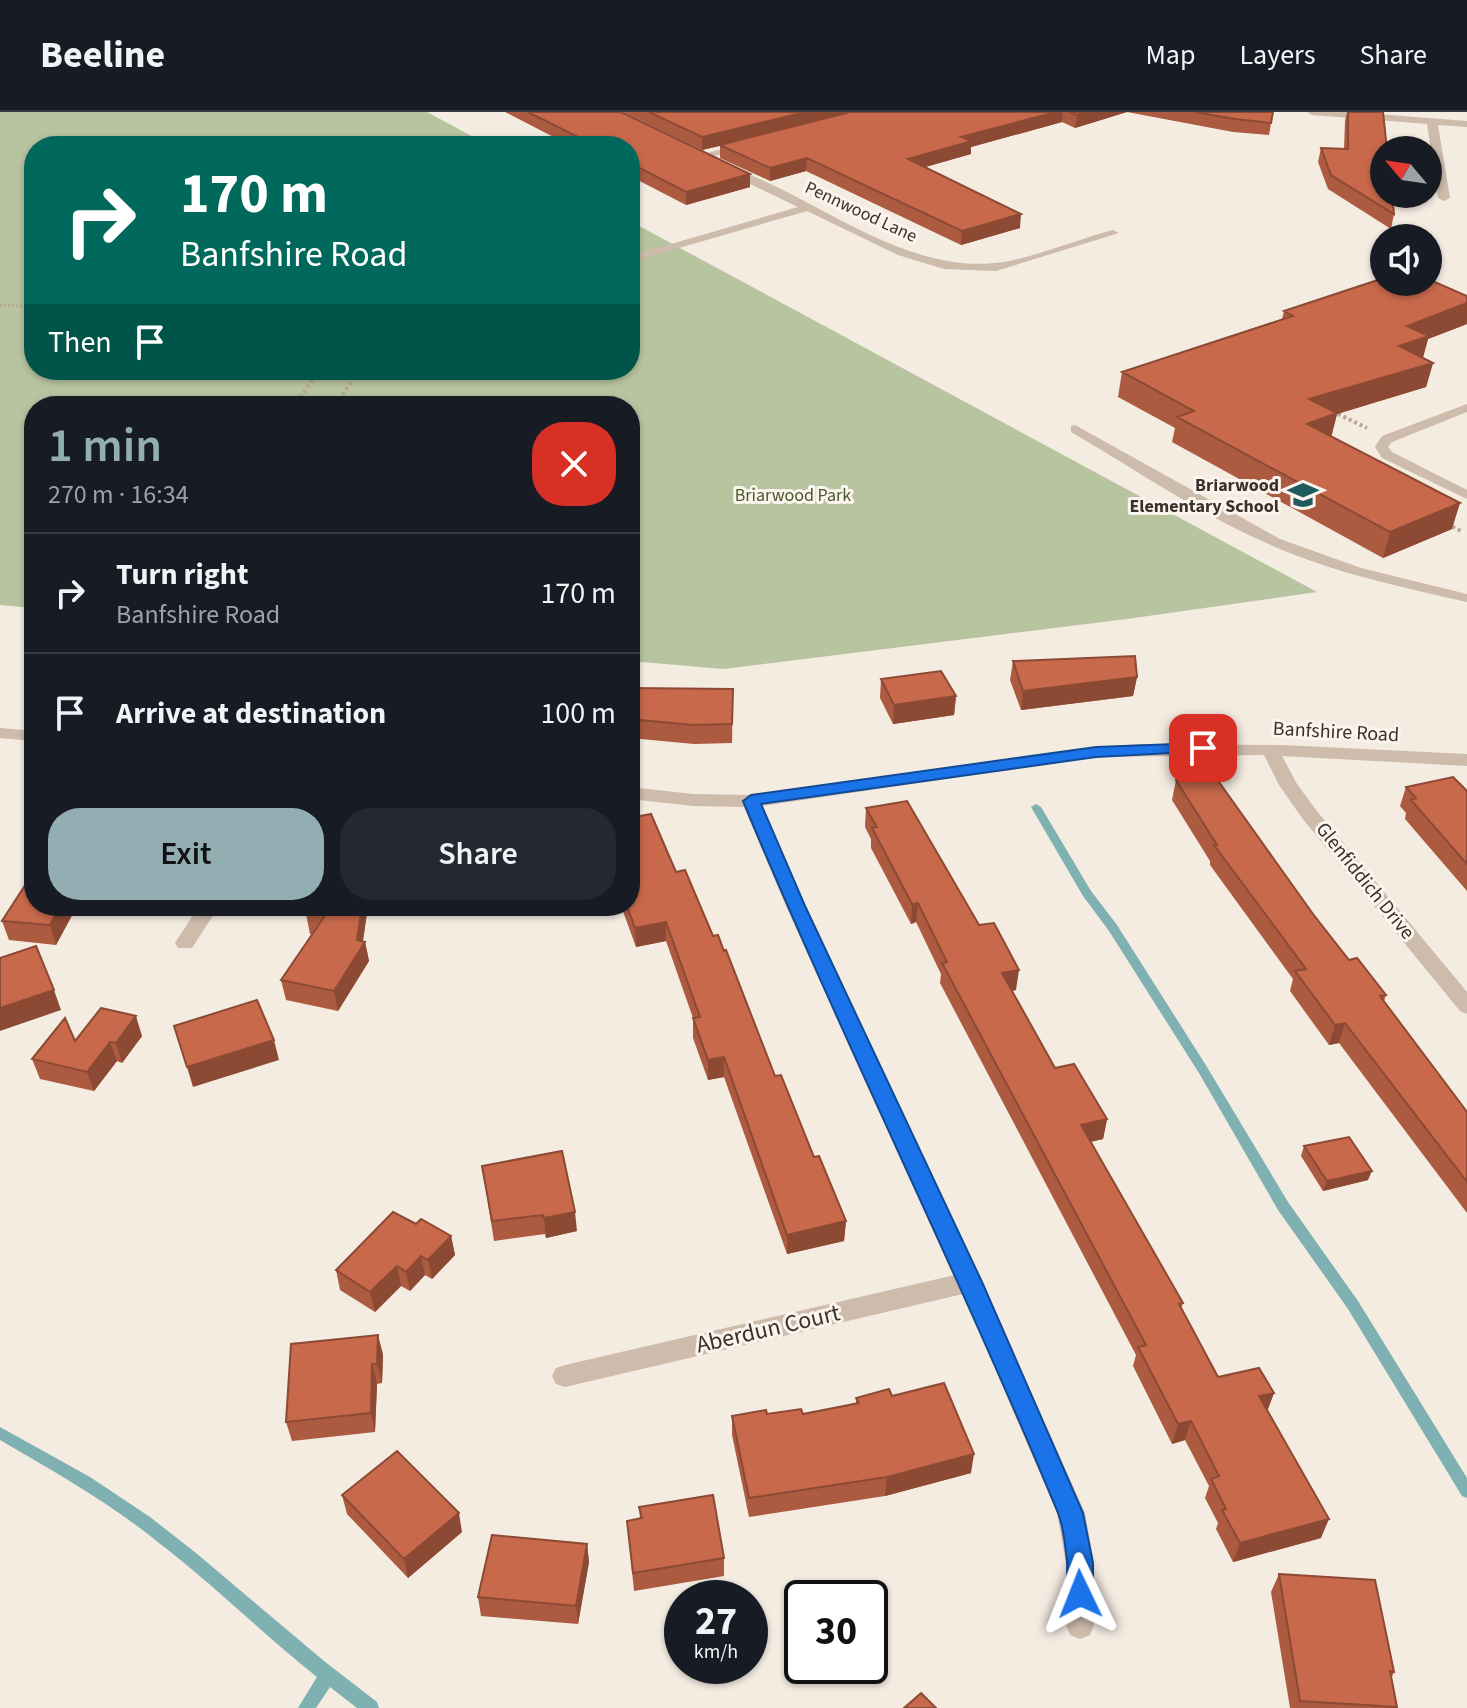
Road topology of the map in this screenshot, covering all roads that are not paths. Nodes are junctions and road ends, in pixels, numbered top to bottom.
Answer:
1 (1312, 112) edge
2 (1432, 121) junction
3 (1467, 124) edge
4 (761, 142) edge
5 (688, 150) edge
6 (701, 156) junction
7 (1444, 198) dead end
8 (809, 207) junction
9 (1113, 233) dead end
10 (640, 257) edge
11 (1467, 408) edge
12 (1075, 429) dead end
13 (1467, 495) edge
14 (1467, 598) edge
15 (0, 733) edge
16 (24, 735) edge
17 (1271, 751) junction
18 (1467, 760) edge
19 (640, 794) edge
20 (751, 801) junction
21 (203, 916) edge
22 (185, 943) dead end
23 (1467, 1006) edge
24 (970, 1282) junction
25 (565, 1376) dead end
26 (1080, 1625) dead end

1 - 2 street
2 - 3 street
2 - 7 street
4 - 6 street
5 - 6 street, Pennwood Lane
6 - 8 street, Pennwood Lane
8 - 9 street, Pennwood Lane
8 - 10 street
11 - 13 lane
12 - 14 lane
15 - 16 street
17 - 18 street, Banfshire Road
17 - 20 street, Banfshire Road
17 - 23 street, Glenfiddich Drive
19 - 20 street, Banfshire Road
20 - 24 street
21 - 22 street
24 - 25 street, Aberdun Court
24 - 26 street

